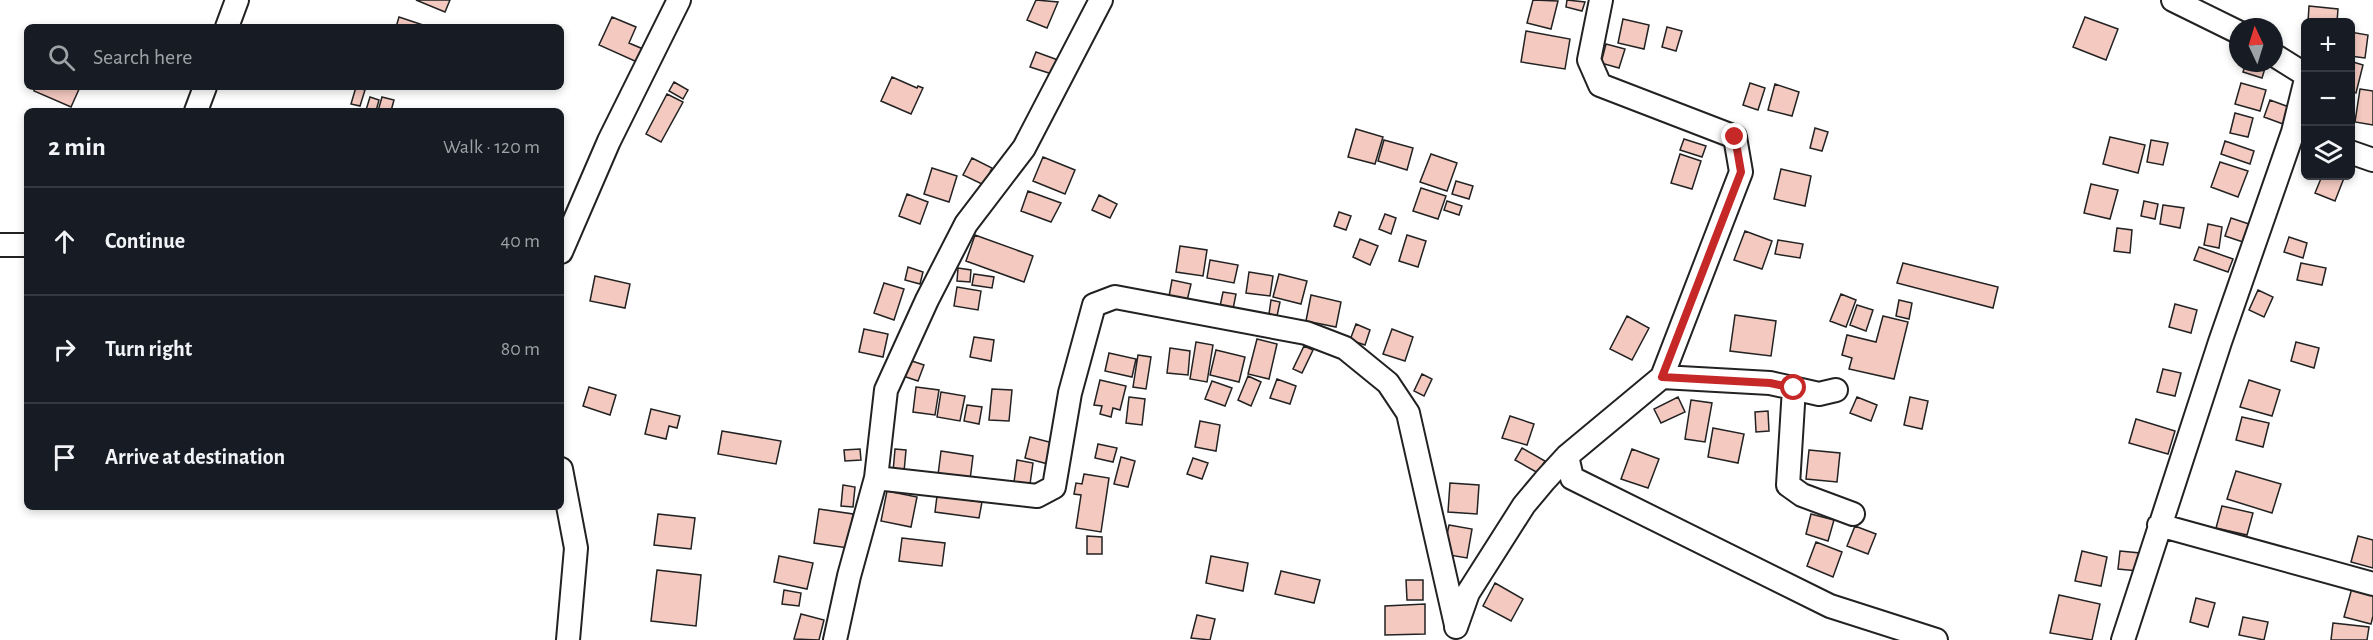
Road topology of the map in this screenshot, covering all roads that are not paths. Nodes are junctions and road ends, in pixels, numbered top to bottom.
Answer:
1 (237, 0) edge
2 (679, 0) edge
3 (1101, 0) edge
4 (1600, 0) edge
5 (2173, 0) edge
6 (228, 24) edge
7 (2229, 28) edge
8 (2283, 61) edge
9 (2301, 74) edge
10 (204, 90) edge
11 (197, 108) edge
12 (2301, 118) edge
13 (2299, 134) edge
14 (2355, 154) edge
15 (2373, 160) edge
16 (0, 245) edge
17 (564, 245) edge
18 (24, 246) edge
19 (1662, 377) junction
20 (1794, 388) junction
21 (1836, 390) dead end
22 (1567, 456) junction
23 (876, 478) junction
24 (564, 485) edge
25 (1853, 514) dead end
26 (2159, 525) junction
27 (2373, 584) edge
28 (1456, 633) edge
29 (568, 640) edge
30 (835, 640) edge
31 (1936, 640) edge
32 (2123, 640) edge

1 - 6 street
2 - 17 street
3 - 23 street
4 - 19 street
5 - 7 street
8 - 9 street
10 - 11 street
12 - 13 street
13 - 26 street
14 - 15 street
16 - 18 street
19 - 20 street
19 - 22 street
20 - 21 street
20 - 25 street
22 - 28 street
22 - 31 street
23 - 28 street
23 - 30 street
24 - 29 street
26 - 27 street
26 - 32 street

